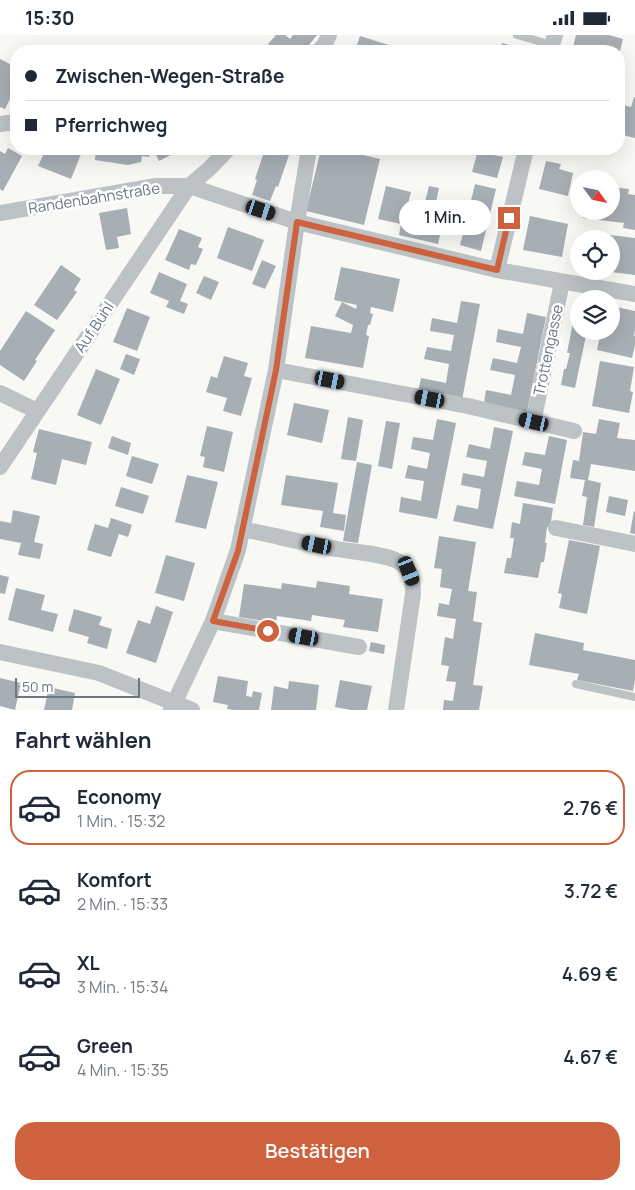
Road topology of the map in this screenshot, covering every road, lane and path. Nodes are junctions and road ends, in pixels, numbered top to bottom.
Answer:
1 (518, 35) edge
2 (552, 44) edge
3 (222, 155) edge
4 (308, 155) edge
5 (525, 155) edge
6 (189, 186) junction
7 (0, 213) edge
8 (297, 222) junction
9 (497, 270) junction
10 (562, 282) junction
11 (635, 294) edge
12 (276, 370) junction
13 (0, 393) edge
14 (37, 411) junction
15 (534, 418) dead end
16 (574, 431) dead end
17 (0, 467) edge
18 (556, 528) dead end
19 (242, 529) junction
20 (635, 544) edge
21 (213, 621) junction
22 (358, 647) dead end
23 (0, 652) edge
24 (576, 684) dead end
25 (635, 697) edge
26 (173, 706) edge
27 (192, 710) edge
28 (396, 710) edge

1 - 2 lane
3 - 6 street, Auf Bühl
4 - 8 street
5 - 9 street
6 - 7 street, Randenbahnstraße
6 - 8 street
6 - 14 street, Auf Bühl
8 - 9 street
8 - 12 street
9 - 10 street
10 - 11 street
10 - 15 street, Trottengasse
12 - 16 street
12 - 19 street
13 - 14 street
14 - 17 street, Auf Bühl
18 - 20 street
19 - 21 street
19 - 28 street
21 - 22 street
21 - 26 street
23 - 26 street
24 - 25 lane
26 - 27 street

